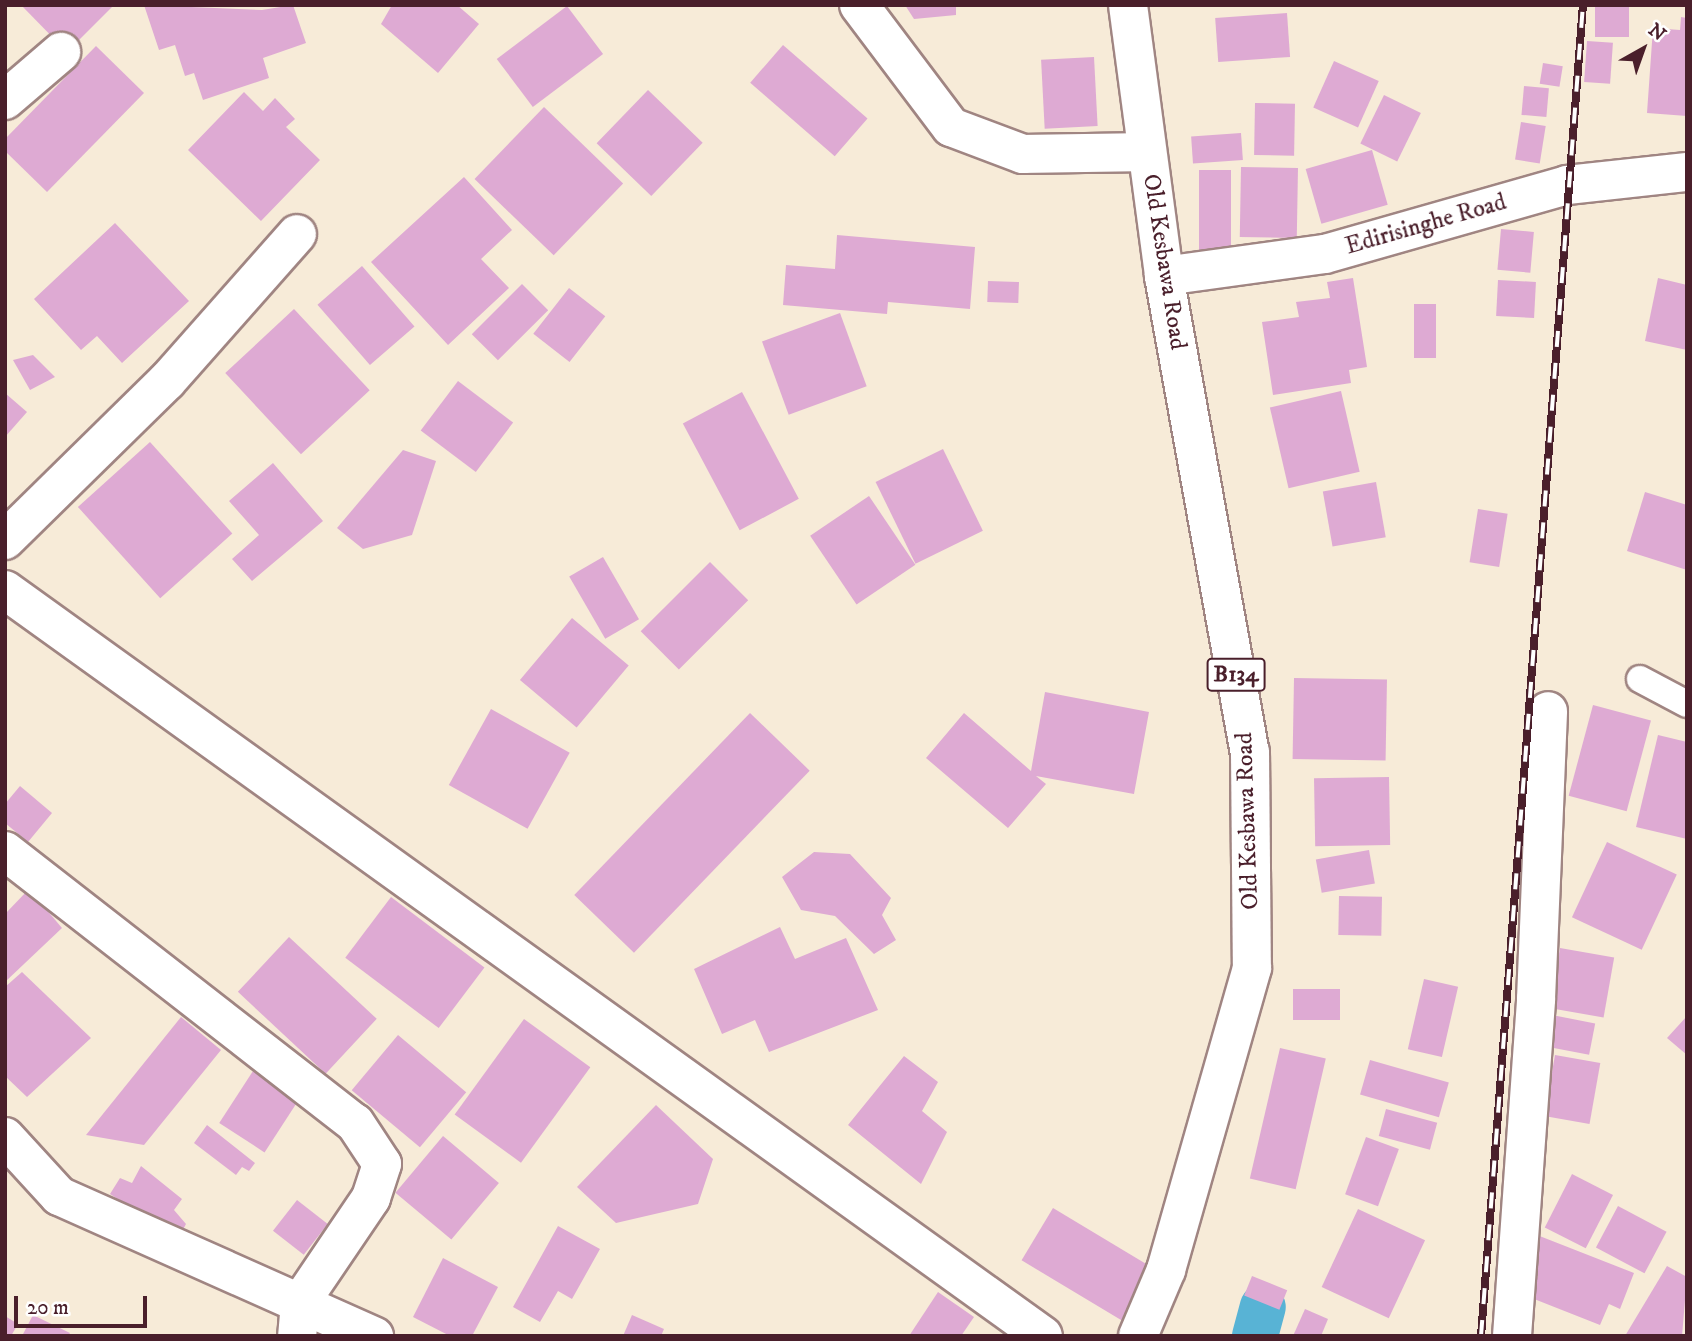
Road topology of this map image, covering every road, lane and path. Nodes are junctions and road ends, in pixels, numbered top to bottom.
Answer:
1 (859, 5) edge
2 (1128, 5) edge
3 (61, 52) dead end
4 (5, 100) edge
5 (1147, 152) junction
6 (1687, 172) edge
7 (297, 234) dead end
8 (1164, 276) junction
9 (5, 540) edge
10 (5, 590) edge
11 (1640, 679) dead end
12 (1687, 704) edge
13 (1548, 711) dead end
14 (5, 851) edge
15 (5, 1137) edge
16 (298, 1320) edge
17 (374, 1336) edge
18 (1043, 1336) edge
19 (1138, 1336) edge
20 (1512, 1336) edge

1 - 5 street
2 - 5 street, Old Kesbawa Road / B134
3 - 4 street
5 - 8 street, Old Kesbawa Road / B134
6 - 8 street, Edirisinghe Road
7 - 9 street
8 - 19 street, Old Kesbawa Road / B134
10 - 18 street
11 - 12 lane
13 - 20 street
14 - 16 street
15 - 16 street
16 - 17 street

